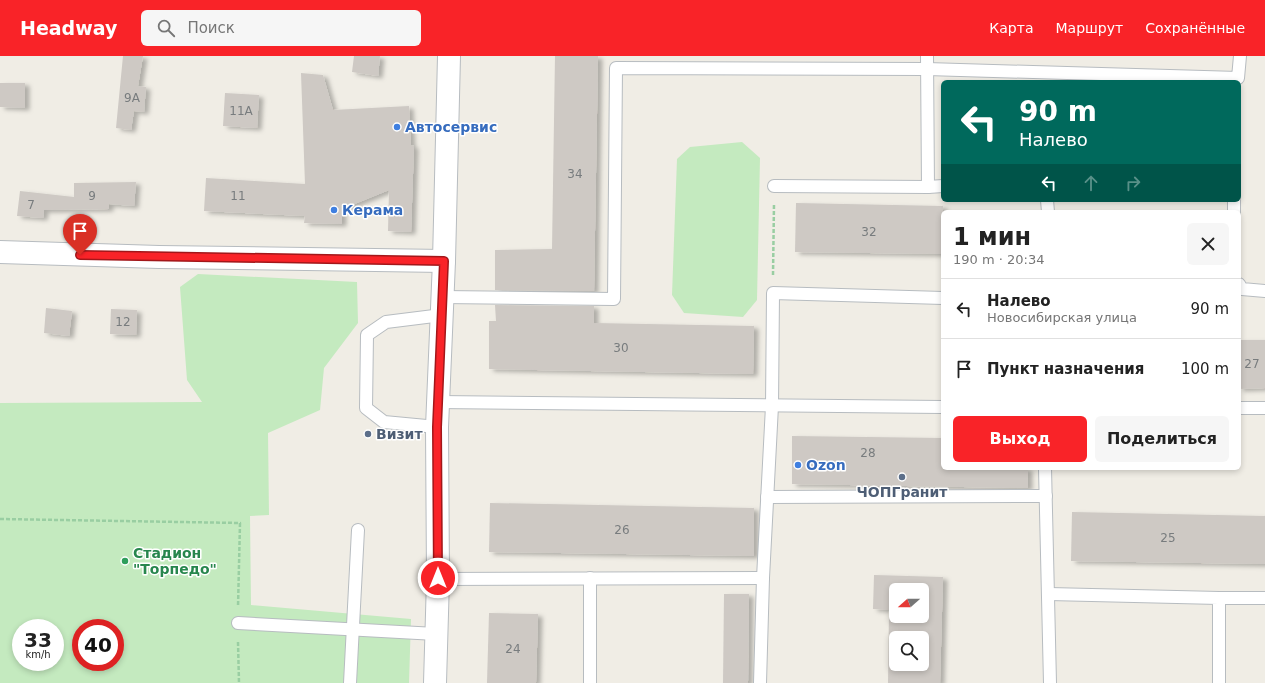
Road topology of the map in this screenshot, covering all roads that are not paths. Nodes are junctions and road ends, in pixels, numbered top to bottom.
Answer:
1 (449, 56) edge
2 (927, 56) edge
3 (1240, 56) edge
4 (927, 69) junction
5 (1238, 80) edge
6 (774, 186) road end
7 (941, 186) edge
8 (928, 187) junction
9 (0, 252) edge
10 (444, 261) junction
11 (1241, 287) edge
12 (1265, 291) edge
13 (941, 298) edge
14 (442, 306) junction
15 (438, 402) junction
16 (772, 406) junction
17 (941, 407) edge
18 (1241, 408) edge
19 (1265, 408) edge
20 (437, 427) junction
21 (1045, 470) edge
22 (1046, 496) junction
23 (767, 497) junction
24 (358, 530) dead end
25 (438, 578) junction
26 (590, 578) junction
27 (763, 578) junction
28 (1049, 594) junction
29 (1219, 598) junction
30 (1265, 598) edge
31 (238, 623) road end
32 (352, 629) junction
33 (436, 634) junction
34 (350, 683) edge
35 (436, 683) edge
36 (590, 683) edge
37 (760, 683) edge
38 (1050, 683) edge
39 (1219, 683) edge

1 - 10 street
2 - 4 lane
3 - 5 lane
4 - 5 lane
4 - 8 lane
4 - 14 lane
6 - 8 lane
7 - 8 lane
9 - 10 street
10 - 14 street
11 - 12 lane
13 - 16 lane
14 - 15 street
14 - 20 lane
15 - 16 lane
15 - 20 street
16 - 17 lane
16 - 23 lane
18 - 19 lane
20 - 25 street
21 - 22 lane
22 - 23 lane
22 - 28 lane
23 - 27 lane
24 - 32 lane
25 - 26 lane
25 - 33 street
26 - 27 lane
26 - 36 lane
27 - 37 lane
28 - 29 lane
28 - 38 lane
29 - 30 lane
29 - 39 lane
31 - 32 lane
32 - 33 lane
32 - 34 lane
33 - 35 street

